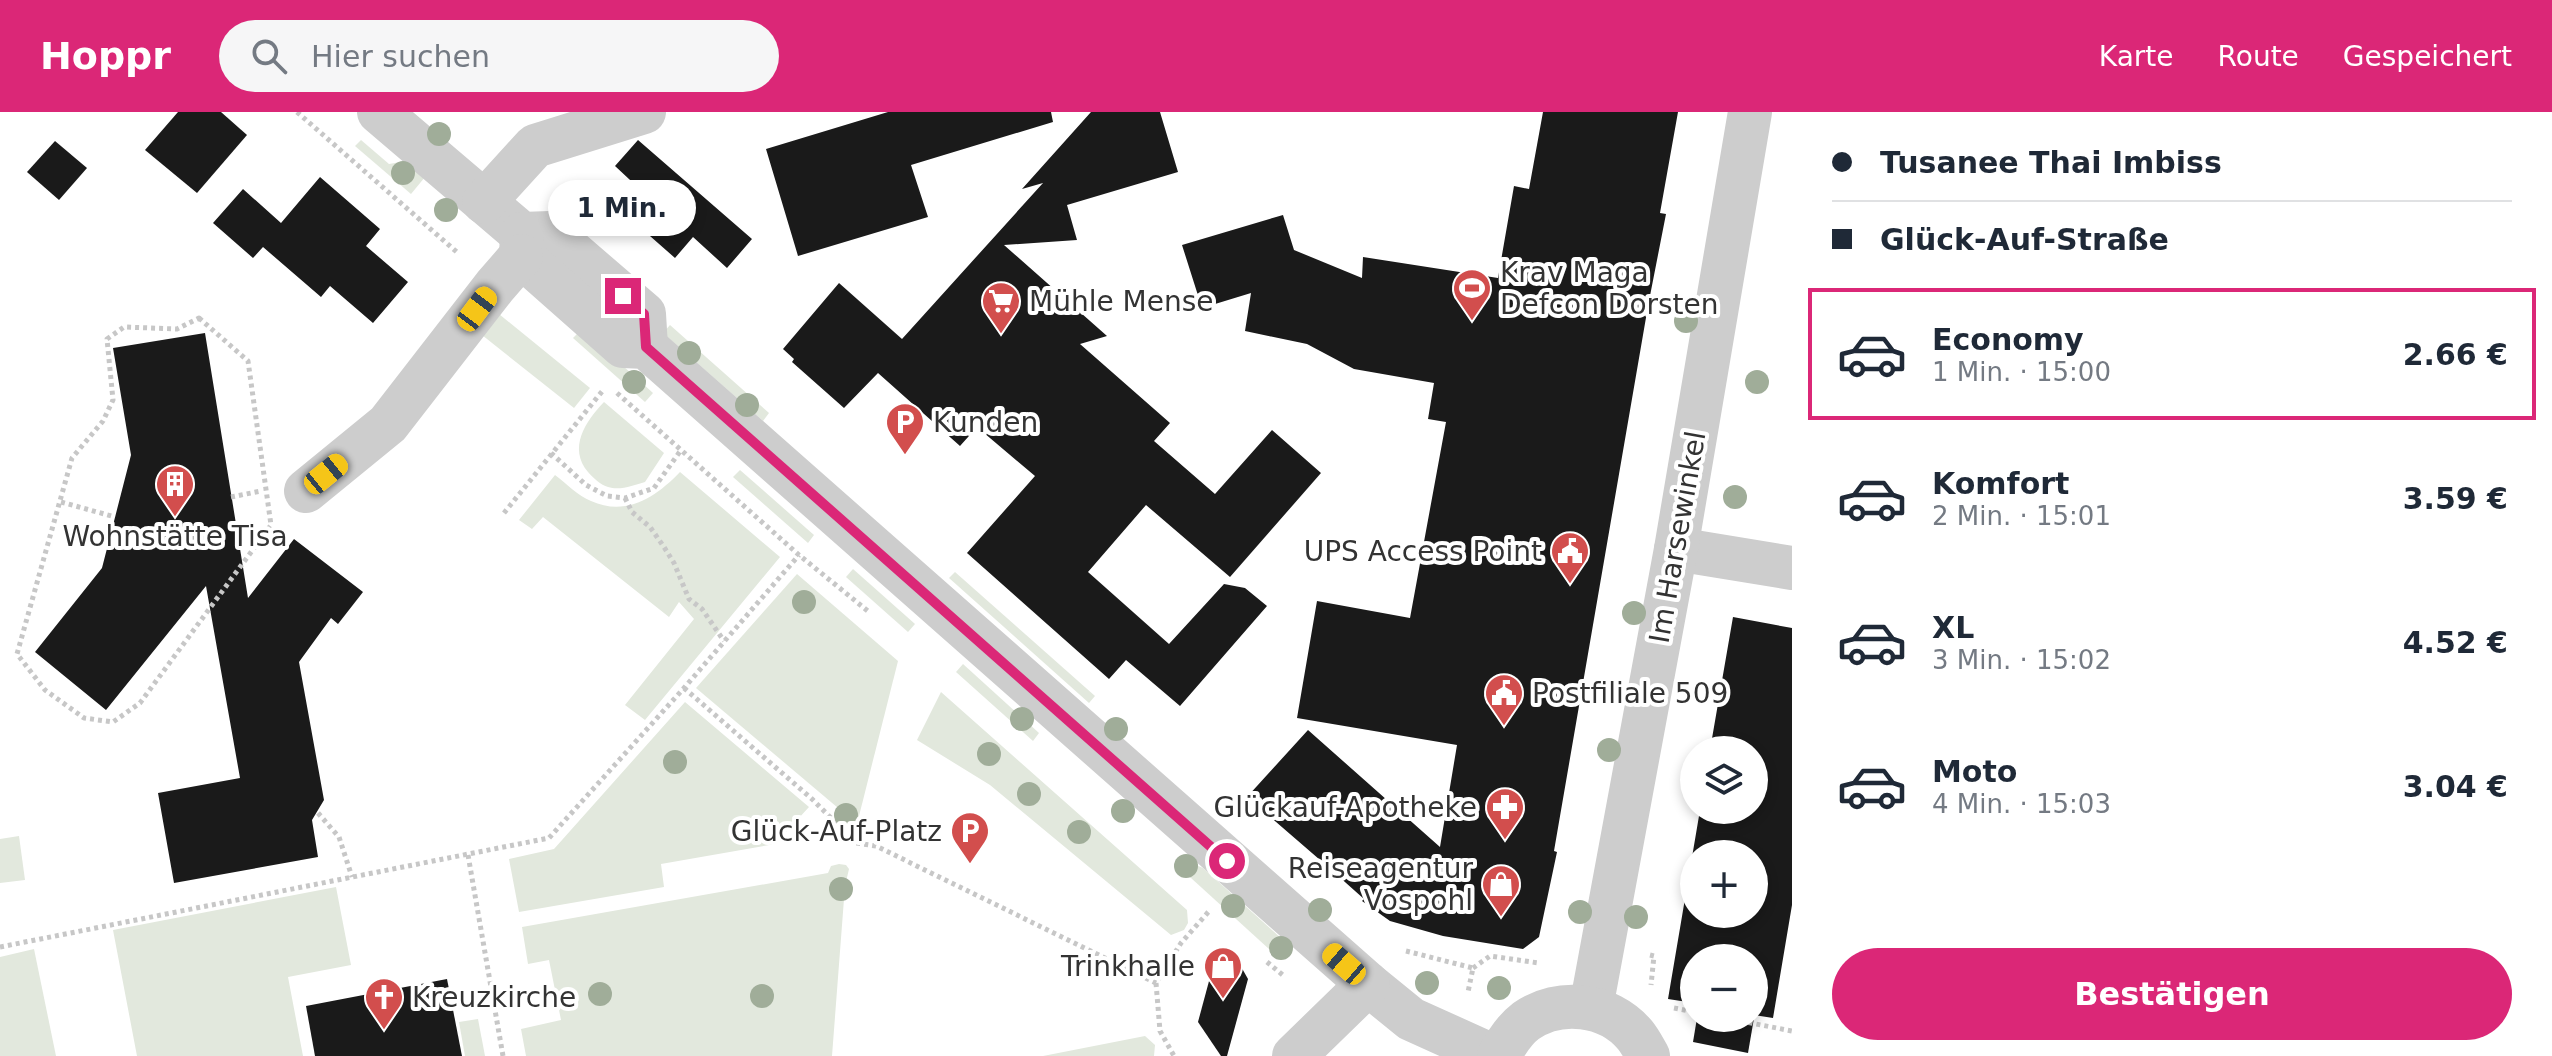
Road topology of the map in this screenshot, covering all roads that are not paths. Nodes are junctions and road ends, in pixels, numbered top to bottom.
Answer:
1 (379, 112) edge
2 (644, 112) edge
3 (1750, 112) edge
4 (484, 202) junction
5 (512, 259) junction
6 (306, 491) dead end
7 (1676, 549) junction
8 (1792, 568) edge
9 (1368, 984) junction
10 (1591, 1008) junction
11 (1294, 1056) edge
12 (1493, 1056) edge
13 (1499, 1056) edge
14 (1648, 1056) edge

1 - 4 street
2 - 4 street
3 - 7 street, Im Harsewinkel
4 - 5 street
5 - 6 street
5 - 9 street
7 - 8 street
7 - 10 street, Im Harsewinkel
9 - 11 street
9 - 12 street
10 - 13 street
10 - 14 street

